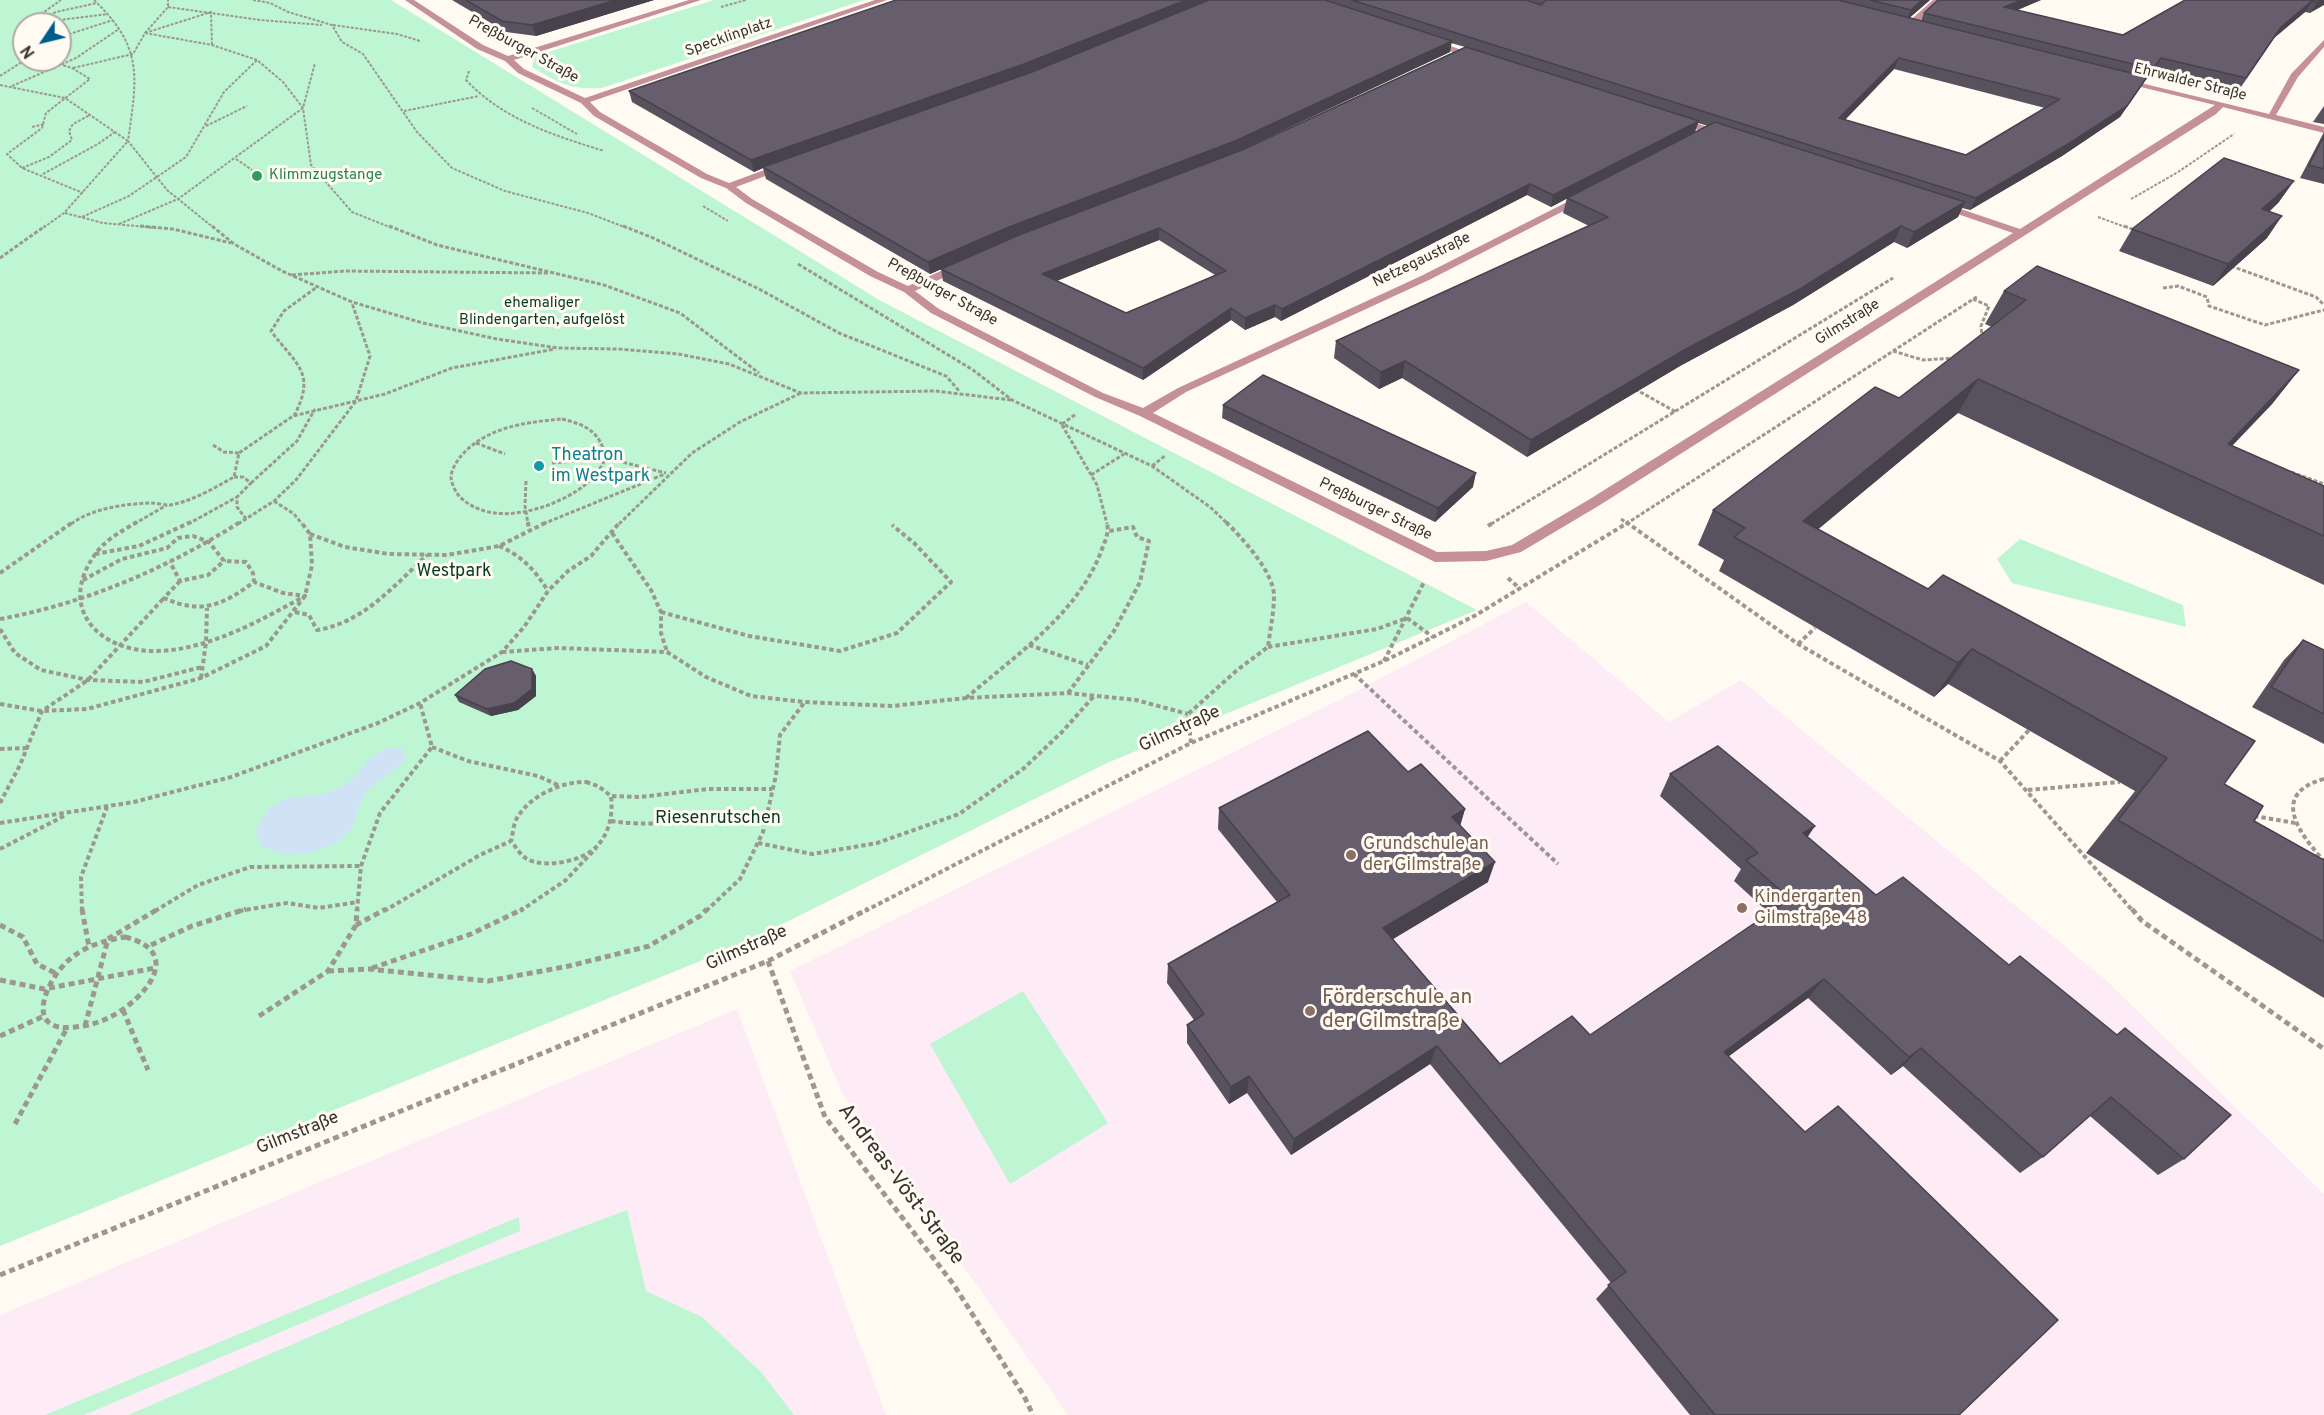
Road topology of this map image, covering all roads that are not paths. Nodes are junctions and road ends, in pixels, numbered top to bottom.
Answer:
1 (408, 0) edge
2 (697, 0) edge
3 (883, 0) edge
4 (1938, 0) edge
5 (1898, 23) edge
6 (1909, 26) junction
7 (1921, 29) edge
8 (1416, 38) edge
9 (2324, 42) edge
10 (1461, 52) junction
11 (1451, 57) edge
12 (508, 59) junction
13 (1484, 60) edge
14 (2115, 78) edge
15 (584, 101) junction
16 (2221, 104) junction
17 (1665, 117) edge
18 (2271, 117) junction
19 (2324, 130) edge
20 (1710, 131) junction
21 (1701, 136) edge
22 (1733, 138) edge
23 (796, 162) edge
24 (729, 186) junction
25 (1591, 193) edge
26 (1934, 203) edge
27 (2022, 233) junction
28 (974, 260) edge
29 (908, 290) junction
30 (1144, 413) junction
31 (1486, 556) joint

1 - 12 street, Preßburger Straße
2 - 12 street
3 - 15 street, Specklinplatz
4 - 6 street
5 - 6 street
6 - 7 street
8 - 10 street
9 - 18 street
10 - 11 street
10 - 13 street
12 - 15 street, Preßburger Straße
14 - 16 street, Ehrwalder Straße
15 - 24 street, Preßburger Straße
16 - 18 street, Ehrwalder Straße
16 - 27 street, Gilmstraße
17 - 20 street
18 - 19 street, Ehrwalder Straße
20 - 21 street
20 - 22 street
23 - 24 street
24 - 29 street, Preßburger Straße
25 - 30 street, Netzegaustraße
26 - 27 street
27 - 31 street, Gilmstraße
28 - 29 street
29 - 30 street, Preßburger Straße
30 - 31 street, Preßburger Straße

